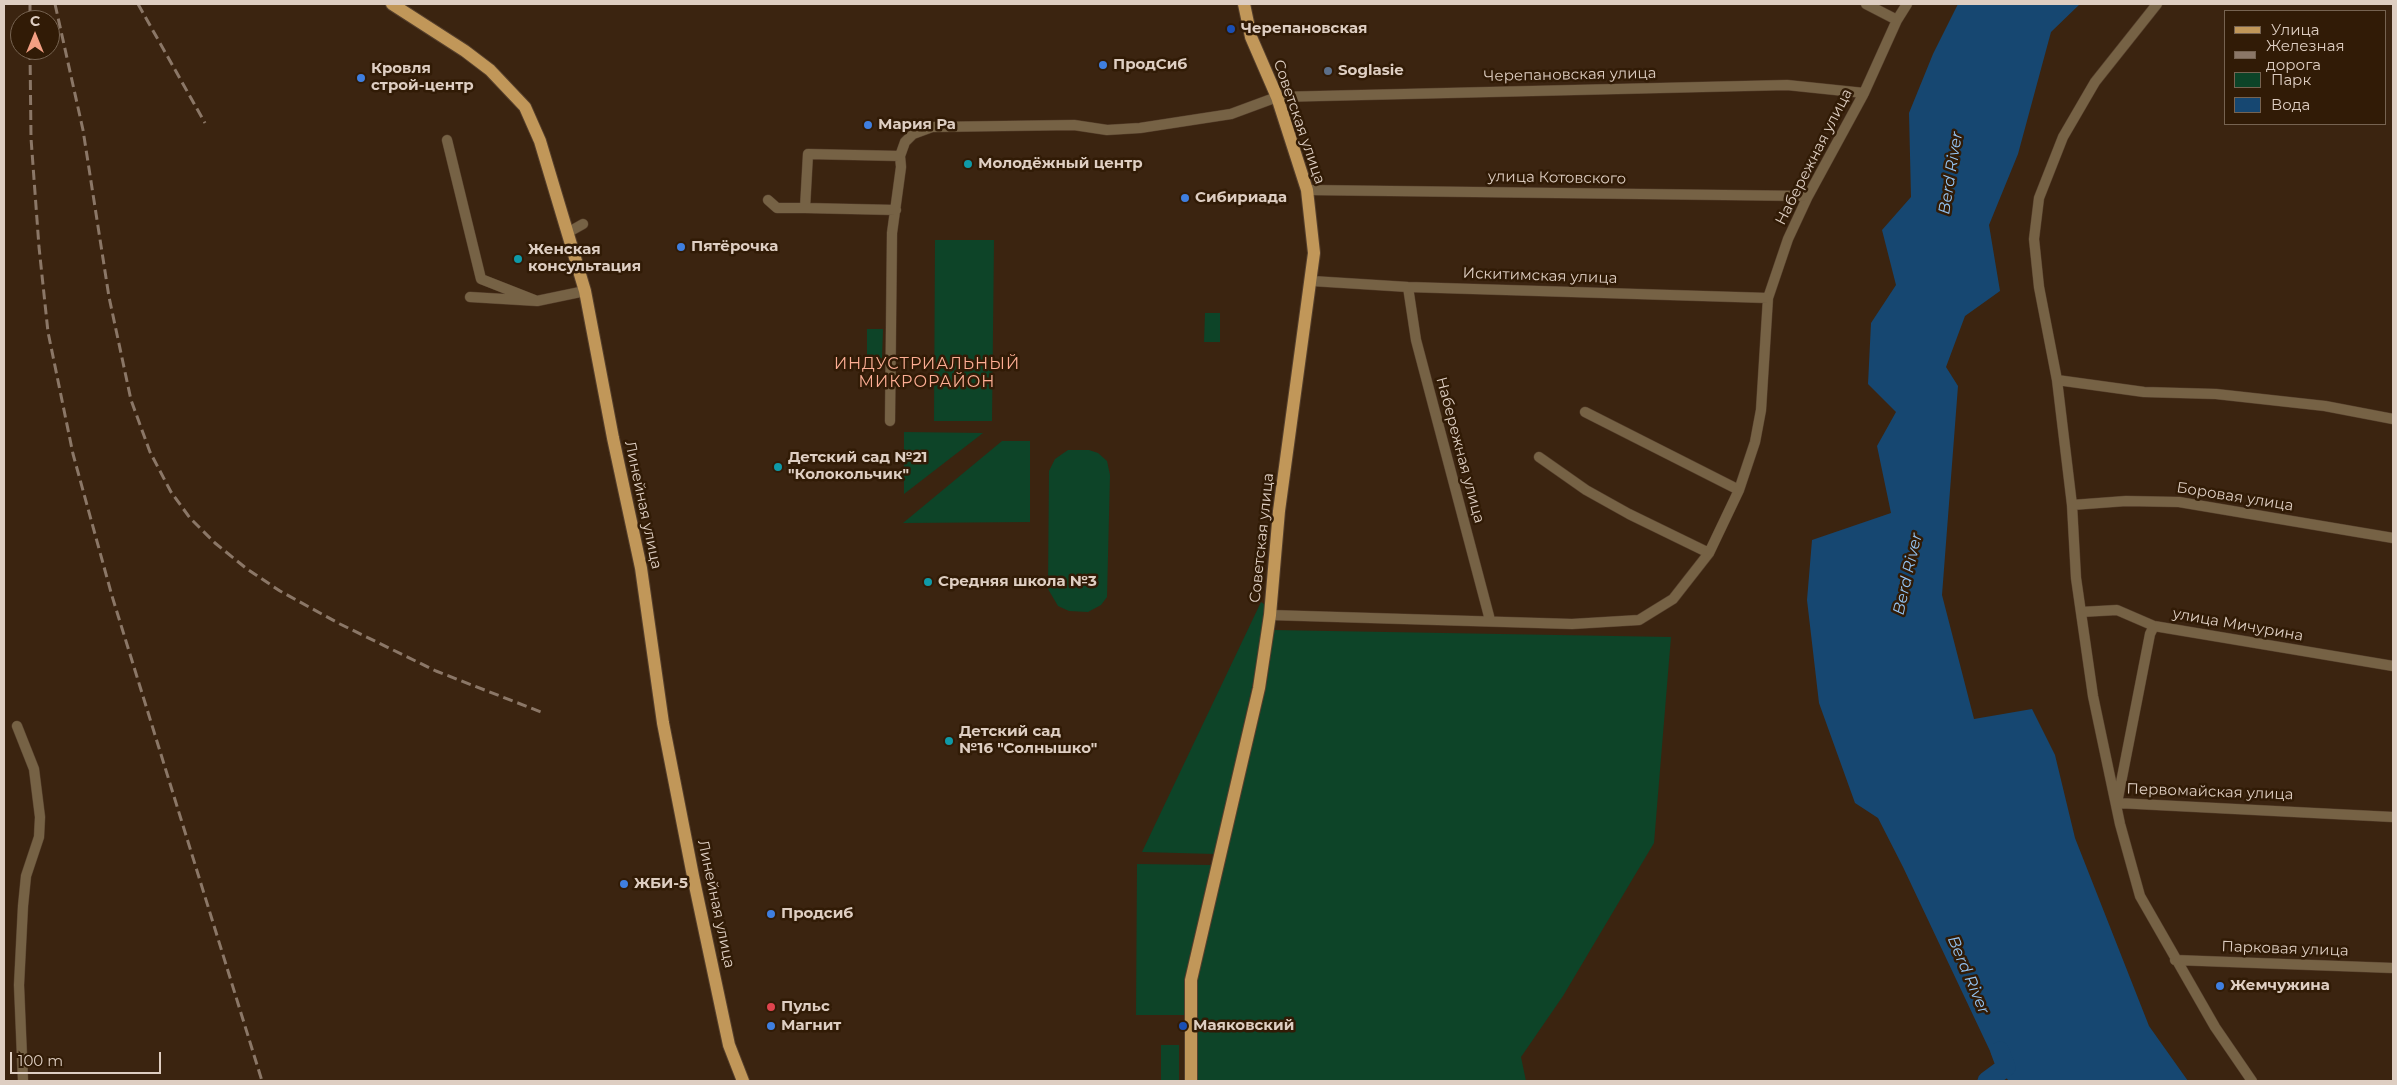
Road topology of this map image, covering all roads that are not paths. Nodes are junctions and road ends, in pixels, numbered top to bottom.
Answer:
1 (392, 4) edge
2 (1244, 4) edge
3 (1866, 4) edge
4 (1907, 4) edge
5 (2157, 4) edge
6 (1897, 20) junction
7 (1864, 93) junction
8 (1277, 97) junction
9 (447, 140) dead end
10 (900, 156) junction
11 (1307, 190) junction
12 (1808, 196) junction
13 (768, 200) dead end
14 (805, 208) junction
15 (896, 210) junction
16 (583, 224) dead end
17 (568, 233) junction
18 (1312, 281) junction
19 (1408, 287) junction
20 (585, 291) junction
21 (470, 297) dead end
22 (1768, 298) junction
23 (537, 301) junction
24 (2057, 380) junction
25 (1585, 412) dead end
26 (2393, 419) edge
27 (890, 421) dead end
28 (1539, 457) dead end
29 (1739, 490) junction
30 (2072, 505) junction
31 (2393, 538) edge
32 (1709, 553) junction
33 (2081, 612) junction
34 (1270, 615) junction
35 (1490, 620) junction
36 (2154, 626) junction
37 (2393, 666) edge
38 (17, 726) dead end
39 (2117, 804) junction
40 (2393, 816) edge
41 (2175, 960) junction
42 (2393, 968) edge
43 (23, 1081) edge
44 (743, 1081) edge
45 (1191, 1081) edge
46 (2252, 1081) edge

1 - 17 main road, Линейная улица
2 - 8 main road, Советская улица
3 - 6 street
4 - 6 street, Набережная улица
5 - 24 street
6 - 7 street, Набережная улица
7 - 8 street, Черепановская улица
7 - 12 street, Набережная улица
8 - 10 street, Черепановская улица
8 - 11 main road, Советская улица
9 - 23 street
10 - 14 street
10 - 15 street
11 - 12 street, улица Котовского
11 - 18 main road, Советская улица
12 - 22 street, Набережная улица
13 - 14 street
14 - 15 street
15 - 27 street
16 - 17 street
17 - 20 main road, Линейная улица
18 - 19 street, Искитимская улица
18 - 34 main road, Советская улица
19 - 22 street, Искитимская улица
19 - 35 street, Набережная улица
20 - 23 street
20 - 44 main road, Линейная улица
21 - 23 street
22 - 29 street, Набережная улица
24 - 26 street
24 - 30 street
25 - 29 street
28 - 32 street
29 - 32 street, Набережная улица
30 - 31 street, Боровая улица
30 - 33 street
32 - 35 street, Набережная улица
33 - 36 street, улица Мичурина
33 - 39 street
34 - 35 street, Набережная улица
34 - 45 main road, Советская улица
36 - 37 street, улица Мичурина
36 - 39 street, Первомайская улица
38 - 43 street
39 - 40 street, Первомайская улица
39 - 41 street
41 - 42 street, Парковая улица
41 - 46 street

